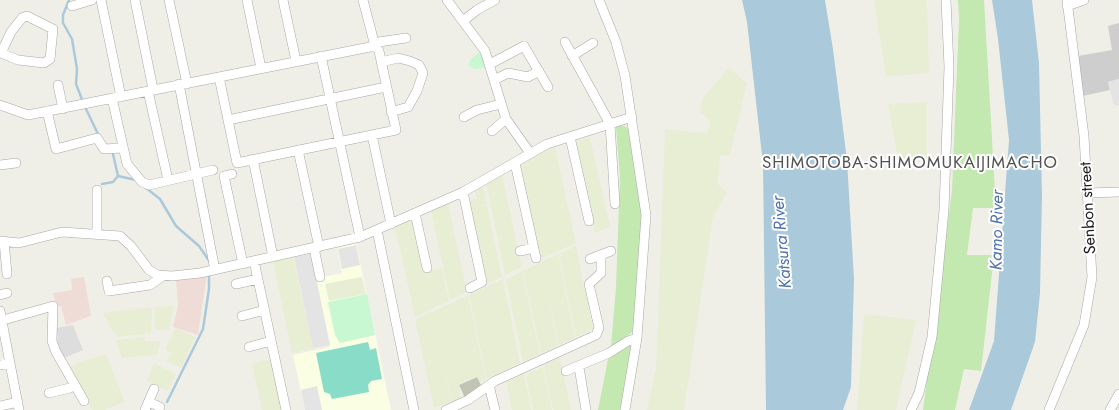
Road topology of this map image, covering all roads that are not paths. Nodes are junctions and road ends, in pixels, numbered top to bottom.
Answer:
1 (92, 0) edge
2 (101, 0) edge
3 (135, 0) edge
4 (169, 0) edge
5 (247, 0) edge
6 (283, 0) edge
7 (363, 0) edge
8 (447, 0) edge
9 (495, 0) edge
10 (599, 0) edge
11 (946, 0) edge
12 (1084, 0) edge
13 (1067, 3) edge
14 (72, 6) dead end
15 (463, 21) junction
16 (406, 38) dead end
17 (565, 42) dead end
18 (593, 43) dead end
19 (375, 46) junction
20 (0, 53) edge
21 (321, 56) junction
22 (572, 56) junction
23 (296, 61) junction
24 (381, 62) junction
25 (490, 64) junction
26 (261, 68) junction
27 (539, 71) junction
28 (219, 77) junction
29 (494, 80) junction
30 (183, 84) junction
31 (58, 85) dead end
32 (548, 86) dead end
33 (386, 87) junction
34 (151, 90) junction
35 (116, 97) junction
36 (330, 99) junction
37 (501, 104) junction
38 (0, 105) edge
39 (63, 109) junction
40 (47, 112) junction
41 (391, 112) junction
42 (464, 117) dead end
43 (632, 117) junction
44 (506, 119) junction
45 (228, 120) junction
46 (610, 124) junction
47 (492, 131) dead end
48 (372, 135) junction
49 (570, 137) junction
50 (340, 142) junction
51 (122, 148) junction
52 (298, 150) junction
53 (530, 153) junction
54 (253, 159) junction
55 (16, 162) dead end
56 (515, 163) junction
57 (0, 165) edge
58 (196, 174) junction
59 (168, 180) junction
60 (97, 190) dead end
61 (463, 192) junction
62 (1119, 192) edge
63 (1088, 193) junction
64 (614, 204) dead end
65 (415, 213) junction
66 (589, 221) dead end
67 (391, 224) junction
68 (377, 230) junction
69 (97, 234) junction
70 (360, 237) junction
71 (2, 241) edge
72 (316, 248) junction
73 (611, 251) dead end
74 (520, 252) dead end
75 (601, 255) junction
76 (274, 257) junction
77 (590, 260) dead end
78 (254, 261) junction
79 (243, 264) junction
80 (427, 268) dead end
81 (211, 271) junction
82 (7, 274) dead end
83 (163, 276) junction
84 (320, 277) dead end
85 (258, 279) junction
86 (107, 281) dead end
87 (236, 284) dead end
88 (470, 288) dead end
89 (109, 291) junction
90 (110, 301) dead end
91 (265, 310) junction
92 (0, 311) edge
93 (242, 316) dead end
94 (1, 321) edge
95 (637, 338) junction
96 (272, 341) junction
97 (249, 347) dead end
98 (10, 363) junction
99 (0, 365) edge
100 (578, 368) junction
101 (566, 371) dead end
102 (75, 385) junction
103 (489, 385) junction
104 (154, 389) dead end
105 (48, 393) dead end
106 (1119, 394) edge
107 (84, 401) dead end
108 (0, 406) edge
109 (19, 406) edge
110 (147, 406) edge
111 (160, 407) dead end
112 (286, 410) edge
113 (414, 410) edge
114 (446, 410) edge
115 (494, 410) edge
116 (586, 410) edge
117 (626, 410) edge
118 (911, 410) edge
119 (1049, 410) edge
120 (1110, 410) edge

1 - 14 street
2 - 35 street
3 - 34 street
4 - 30 street
5 - 26 street
6 - 23 street
7 - 19 street
8 - 15 street
9 - 15 street
10 - 43 street
11 - 118 street
12 - 13 street
13 - 63 street, Senbon street
15 - 25 street
16 - 19 street
17 - 22 street
18 - 22 street
19 - 21 street
19 - 24 street
20 - 20 street
21 - 23 street
21 - 36 street
22 - 46 street
23 - 26 street
24 - 33 street
24 - 41 street
25 - 27 street
25 - 29 street
26 - 28 street
27 - 29 street
27 - 32 street
28 - 30 street
28 - 45 street
29 - 37 street
30 - 34 street
30 - 58 street
31 - 39 street
33 - 36 street
33 - 41 street
34 - 35 street
34 - 59 street
35 - 39 street
35 - 51 street
36 - 45 street
36 - 50 street
37 - 42 street
37 - 44 street
38 - 40 street
39 - 40 street
40 - 51 street
41 - 48 street
43 - 46 street
43 - 95 street
44 - 47 street
44 - 53 street
45 - 54 street
46 - 49 street
46 - 64 street
48 - 50 street
48 - 67 street
49 - 53 street
49 - 66 street
50 - 52 street
50 - 70 street
51 - 59 street
52 - 54 street
52 - 72 street
53 - 56 street
54 - 76 street
55 - 57 street
56 - 61 street
56 - 74 street
58 - 59 street
58 - 79 street
58 - 81 street
60 - 69 street
61 - 65 street
61 - 88 street
62 - 63 street
63 - 119 street, Senbon street
65 - 67 street
65 - 80 street
67 - 68 street
68 - 70 street
68 - 113 street
69 - 71 street
69 - 83 street
70 - 72 street
71 - 82 street
72 - 76 street
72 - 84 street
73 - 75 street
75 - 77 street
75 - 103 street
76 - 78 street
78 - 79 street
78 - 85 street
79 - 81 street
81 - 83 street
83 - 89 street
85 - 87 street
85 - 91 street
86 - 89 street
89 - 90 street
91 - 93 street
91 - 96 street
92 - 94 street
94 - 98 street
94 - 102 street
95 - 100 street
95 - 117 street
96 - 97 street
96 - 112 street
98 - 99 street
98 - 109 street
100 - 101 street
100 - 116 street
102 - 105 street
102 - 107 street
103 - 114 street
103 - 115 street
104 - 110 street
106 - 120 street
108 - 109 street
110 - 111 street

